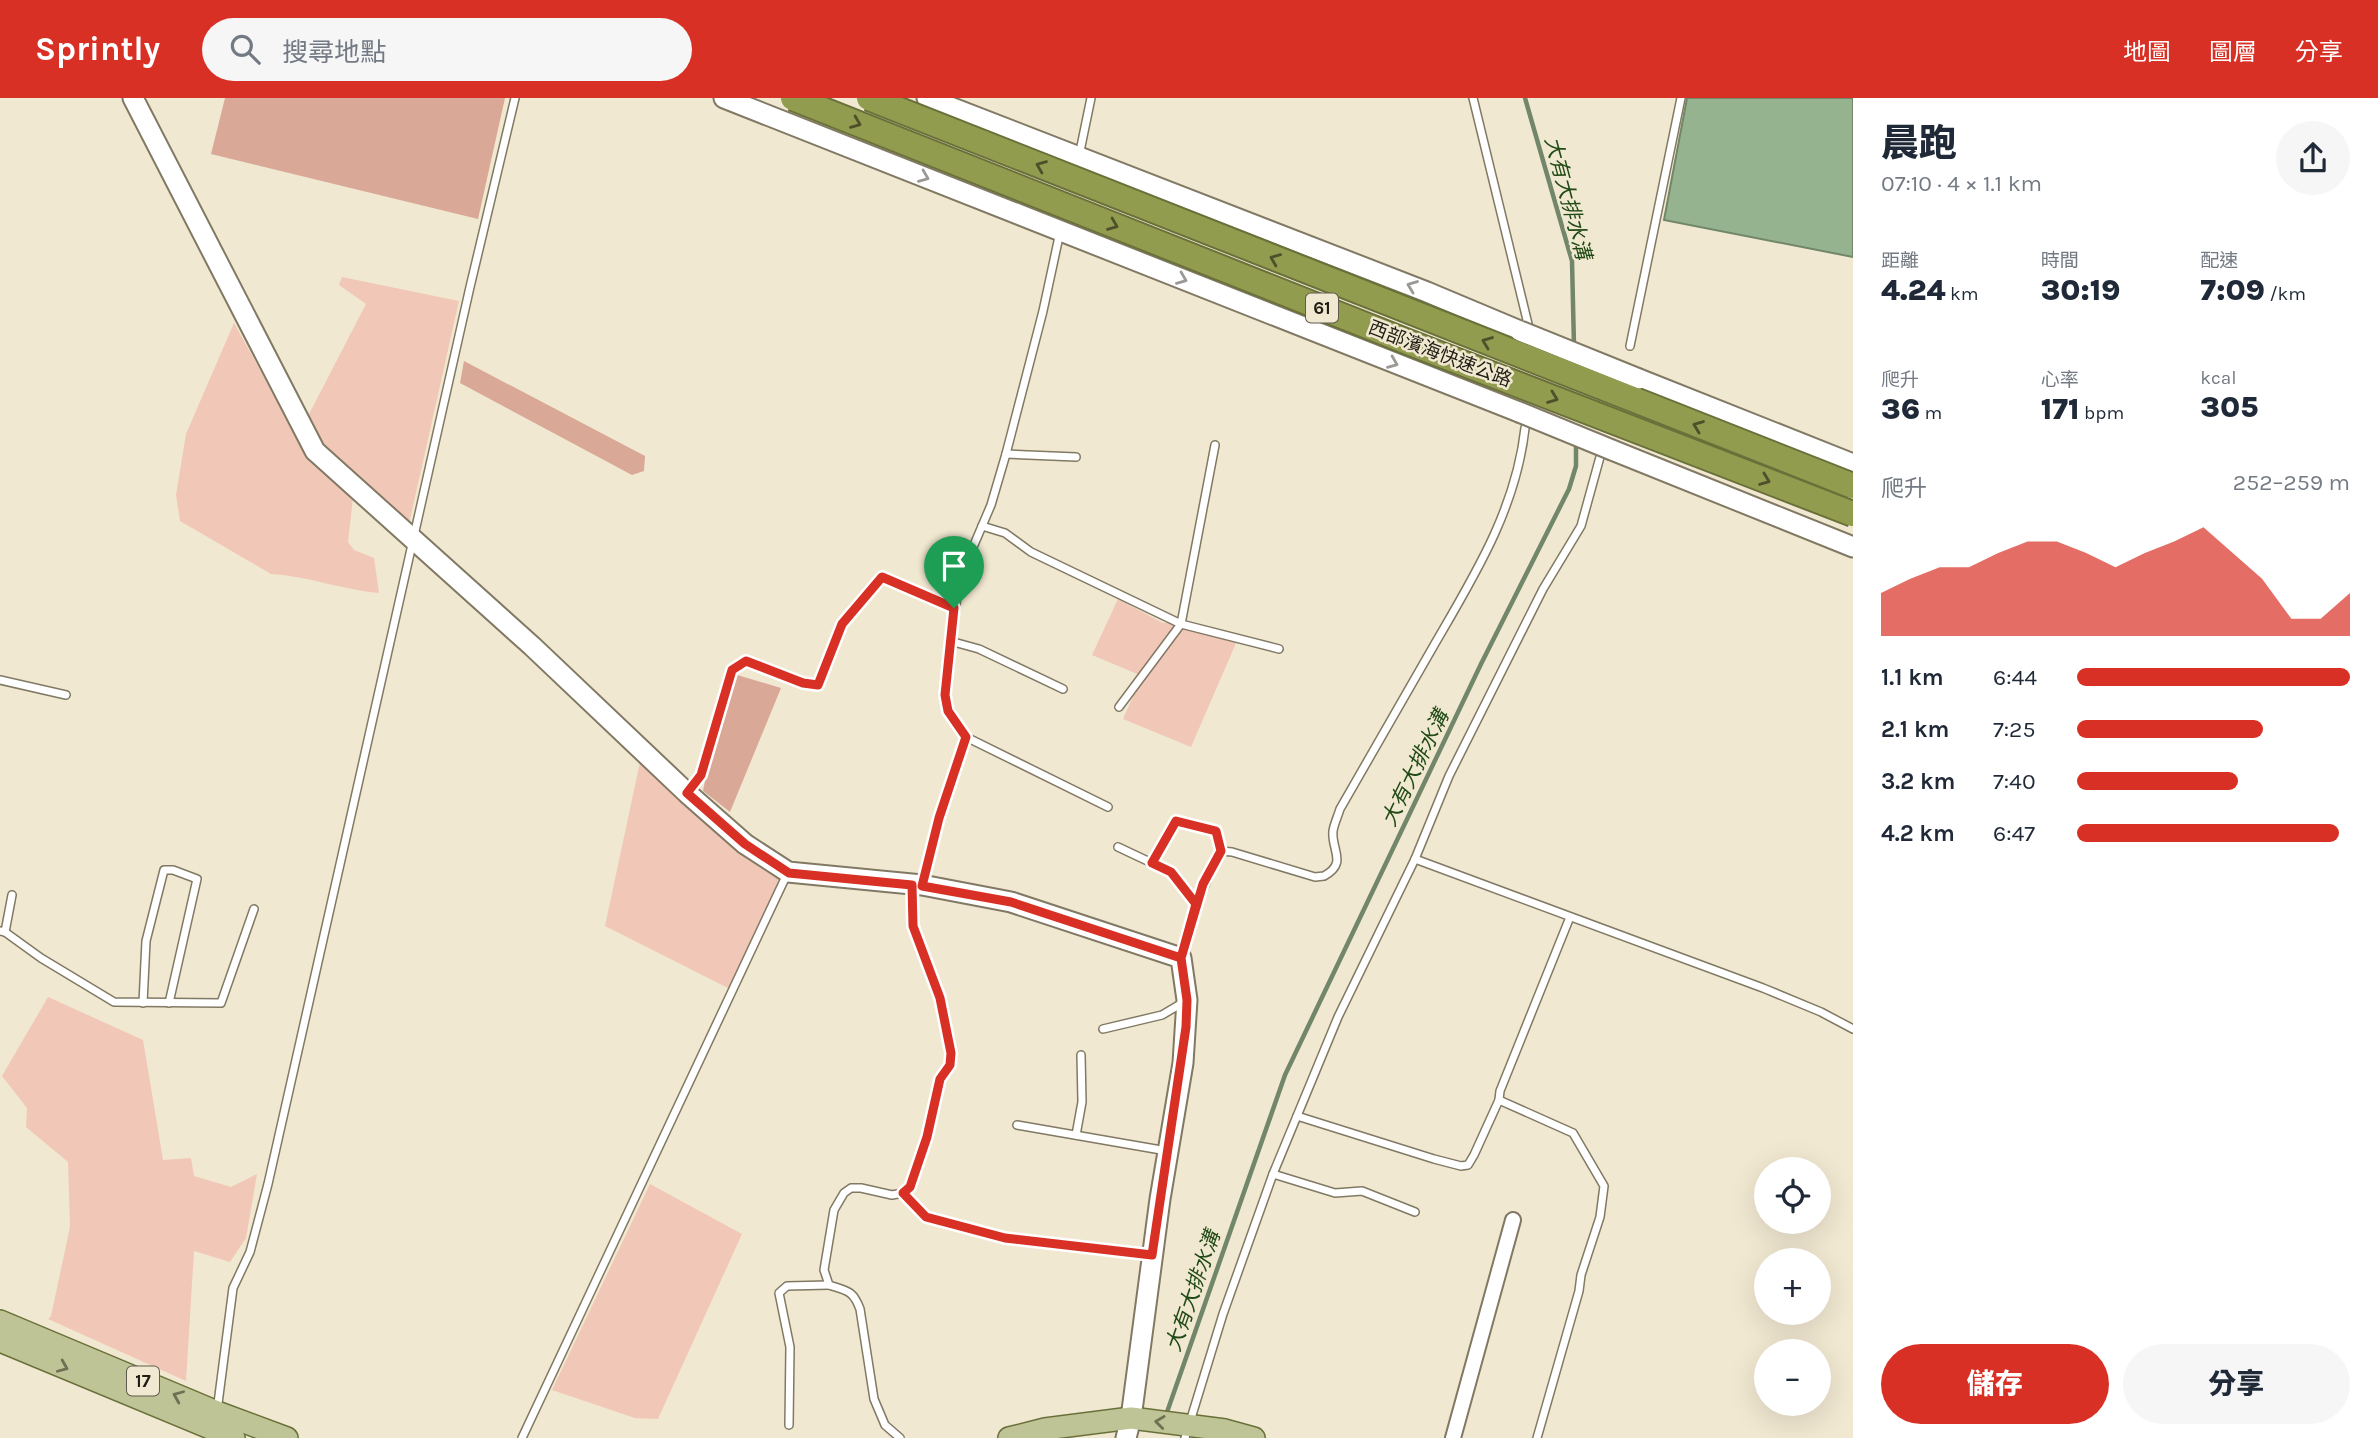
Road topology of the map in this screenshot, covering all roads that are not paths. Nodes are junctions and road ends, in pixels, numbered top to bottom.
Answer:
1 (134, 98) edge
2 (515, 98) edge
3 (724, 98) edge
4 (793, 98) edge
5 (869, 98) edge
6 (928, 98) edge
7 (1091, 98) edge
8 (1473, 98) edge
9 (1681, 98) edge
10 (1079, 157) junction
11 (1073, 181) dead end
12 (1069, 194) dead end
13 (1060, 231) junction
14 (1525, 329) junction
15 (1630, 346) dead end
16 (1522, 420) junction
17 (1215, 445) dead end
18 (1006, 454) junction
19 (1606, 454) junction
20 (1076, 457) dead end
21 (1853, 464) edge
22 (1853, 486) edge
23 (1853, 514) edge
24 (982, 526) junction
25 (414, 540) junction
26 (1853, 547) edge
27 (954, 608) junction
28 (1181, 624) junction
29 (950, 641) junction
30 (1279, 649) dead end
31 (0, 680) edge
32 (1063, 689) dead end
33 (66, 695) dead end
34 (1119, 707) dead end
35 (966, 737) junction
36 (687, 793) junction
37 (1108, 807) dead end
38 (1118, 847) dead end
39 (1221, 851) junction
40 (1415, 859) junction
41 (1152, 863) junction
42 (789, 873) junction
43 (917, 885) junction
44 (12, 895) dead end
45 (1196, 904) junction
46 (254, 909) dead end
47 (1570, 917) junction
48 (3, 931) edge
49 (1181, 958) junction
50 (1187, 1000) junction
51 (143, 1003) junction
52 (169, 1003) junction
53 (1103, 1029) dead end
54 (1853, 1029) edge
55 (1081, 1055) dead end
56 (1499, 1100) junction
57 (1297, 1116) junction
58 (1017, 1125) dead end
59 (1076, 1135) junction
60 (1167, 1151) junction
61 (1273, 1174) junction
62 (903, 1193) junction
63 (1415, 1212) dead end
64 (1513, 1220) dead end
65 (1152, 1255) junction
66 (829, 1285) junction
67 (0, 1321) edge
68 (0, 1341) edge
69 (789, 1425) dead end
70 (212, 1426) edge
71 (1128, 1428) edge
72 (1187, 1432) edge
73 (234, 1438) edge
74 (287, 1438) edge
75 (522, 1438) edge
76 (900, 1438) edge
77 (1009, 1438) edge
78 (1254, 1438) edge
79 (1453, 1438) edge
80 (1537, 1438) edge

1 - 25 main road
2 - 25 lane
3 -> 13 main road
4 -> 23 highway, 西部濱海快速公路 / 61, bridge
22 -> 5 highway, 西部濱海快速公路 / 61, bridge
6 - 10 main road
7 - 10 lane
8 - 14 lane
9 - 15 lane
10 - 11 lane
14 -> 10 main road
12 - 13 lane
13 -> 16 main road
13 - 18 lane
14 - 21 main road, bridge
16 - 19 main road, bridge
16 - 39 lane
17 - 28 lane
18 - 20 lane
18 - 24 lane
19 - 26 main road
19 - 40 lane
24 - 27 lane
24 - 28 lane
25 - 36 main road
25 - 70 lane
27 - 29 lane
27 - 36 lane
28 - 30 lane
28 - 34 lane
29 - 32 lane
29 - 35 lane
31 - 33 lane
35 - 37 lane
35 - 43 lane
36 - 42 main road
38 - 41 lane
39 - 41 lane
39 - 45 lane
40 - 47 lane
40 - 57 lane
41 - 45 lane
42 - 43 main road
42 - 75 lane
43 - 49 main road
43 - 62 lane
44 - 48 lane
45 - 49 lane
46 - 52 lane
47 - 54 lane
47 - 56 lane
48 - 51 lane
49 - 50 main road
50 - 53 lane
50 - 60 main road
51 - 52 lane
51 - 52 lane
55 - 59 lane
56 - 57 lane
56 - 80 lane
57 - 61 lane
58 - 59 lane
59 - 60 lane
60 - 65 main road
61 - 63 lane
61 - 72 lane
62 - 65 lane
62 - 66 lane
64 - 79 street
65 - 71 main road
66 - 69 lane
66 - 76 lane
70 -> 67 main road, 17
68 -> 70 main road, 17
70 - 73 main road, 17
70 - 74 main road, 17
72 -> 71 main road
71 - 77 main road
72 - 78 main road

